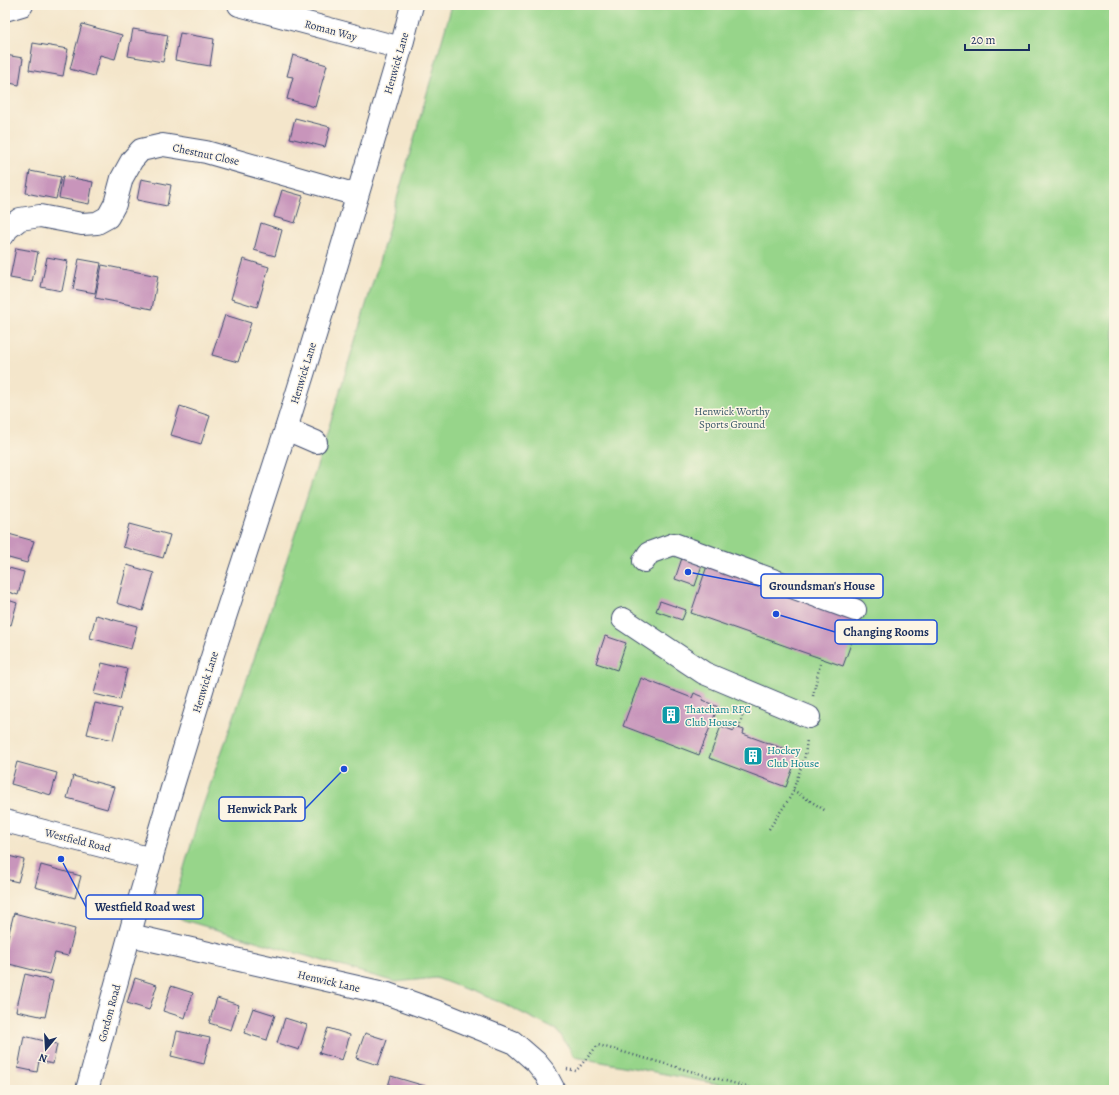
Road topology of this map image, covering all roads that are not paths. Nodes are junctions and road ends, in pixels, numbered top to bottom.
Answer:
1 (22, 5) edge
2 (238, 5) edge
3 (412, 5) edge
4 (5, 10) edge
5 (401, 48) junction
6 (357, 195) junction
7 (5, 233) edge
8 (286, 429) junction
9 (316, 442) dead end
10 (644, 561) dead end
11 (855, 610) dead end
12 (624, 619) dead end
13 (809, 717) road end
14 (5, 821) edge
15 (152, 859) junction
16 (130, 935) junction
17 (545, 1075) edge
18 (87, 1090) edge

1 - 4 street
2 - 5 street, Roman Way
3 - 5 street, Henwick Lane
5 - 6 street, Henwick Lane
6 - 7 street, Chestnut Close
6 - 8 street, Henwick Lane
8 - 9 street
8 - 15 street, Henwick Lane
10 - 11 street
12 - 13 street
14 - 15 street, Westfield Road
15 - 16 street, Henwick Lane
16 - 17 street, Henwick Lane
16 - 18 street, Gordon Road

